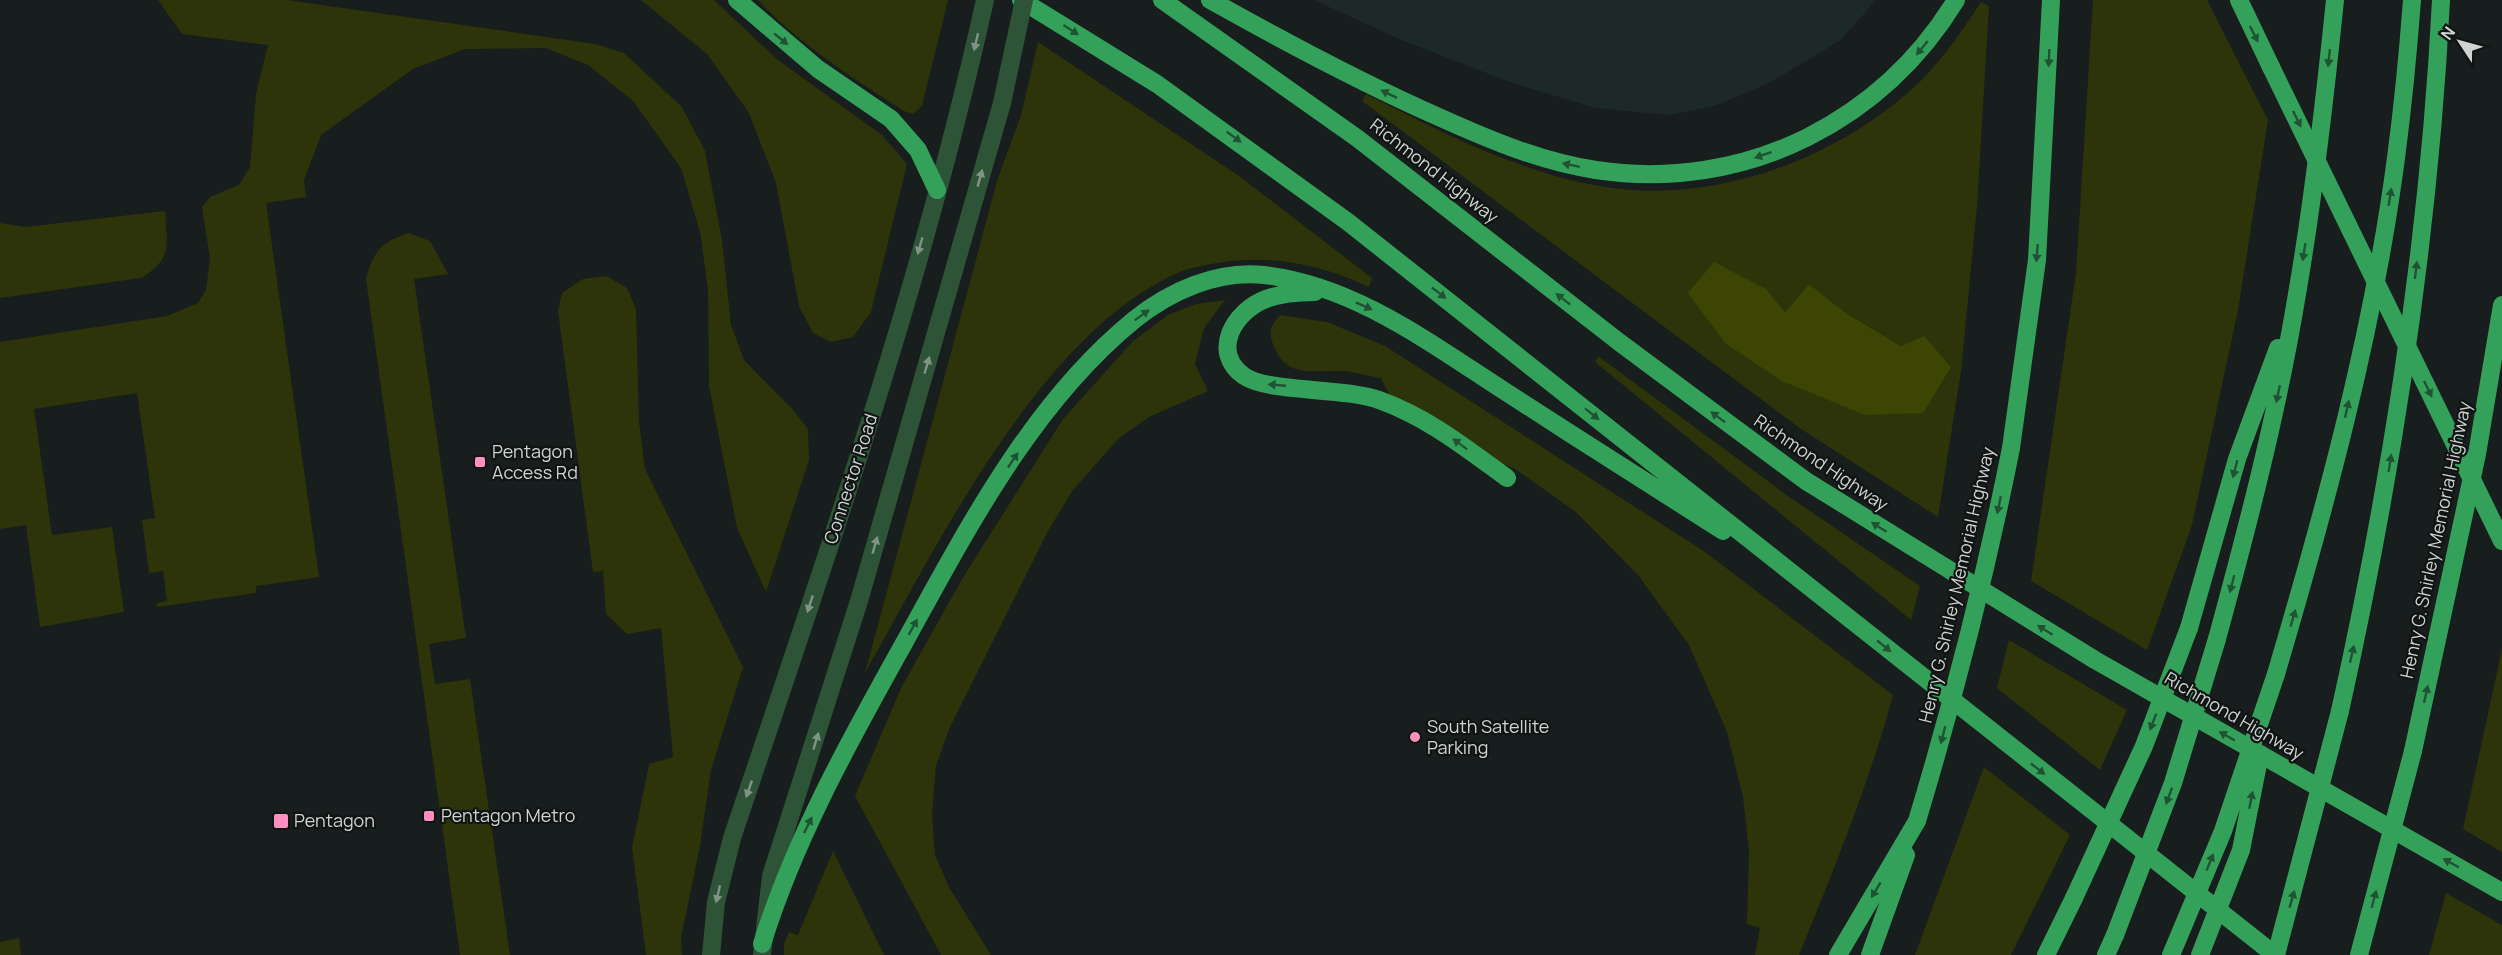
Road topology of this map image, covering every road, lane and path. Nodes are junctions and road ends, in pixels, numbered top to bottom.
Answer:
1 (737, 0) edge
2 (985, 0) edge
3 (1022, 0) edge
4 (1162, 0) edge
5 (1210, 0) edge
6 (1956, 0) edge
7 (2051, 0) edge
8 (2238, 0) edge
9 (2335, 0) edge
10 (2412, 0) edge
11 (2441, 0) edge
12 (936, 190) junction
13 (1335, 294) junction
14 (2297, 296) junction
15 (2502, 305) edge
16 (1507, 478) dead end
17 (2502, 541) edge
18 (1804, 583) junction
19 (2276, 674) junction
20 (1917, 821) junction
21 (778, 877) junction
22 (2502, 892) edge
23 (762, 950) edge
24 (711, 955) edge
25 (1838, 955) edge
26 (1870, 955) edge
27 (2046, 955) edge
28 (2106, 955) edge
29 (2171, 955) edge
30 (2200, 955) edge
31 (2275, 955) edge
32 (2359, 955) edge

1 -> 12 highway
2 -> 12 street, Connector Road
3 -> 18 highway
21 -> 3 street, bridge
22 -> 4 highway, Richmond Highway
6 -> 5 highway
7 -> 20 highway, Henry G. Shirley Memorial Highway, bridge
8 -> 17 highway, bridge
9 -> 14 highway
19 -> 10 highway
31 -> 11 highway, bridge
12 -> 24 street, Connector Road
16 -> 13 highway
13 -> 18 highway
21 -> 13 highway
14 -> 27 highway, bridge
14 -> 28 highway, bridge
32 -> 15 highway, Henry G. Shirley Memorial Highway, bridge
18 -> 31 highway
29 -> 19 highway, bridge
30 -> 19 highway, bridge
20 -> 25 highway
20 - 26 highway, Henry G. Shirley Memorial Highway
21 - 23 highway

